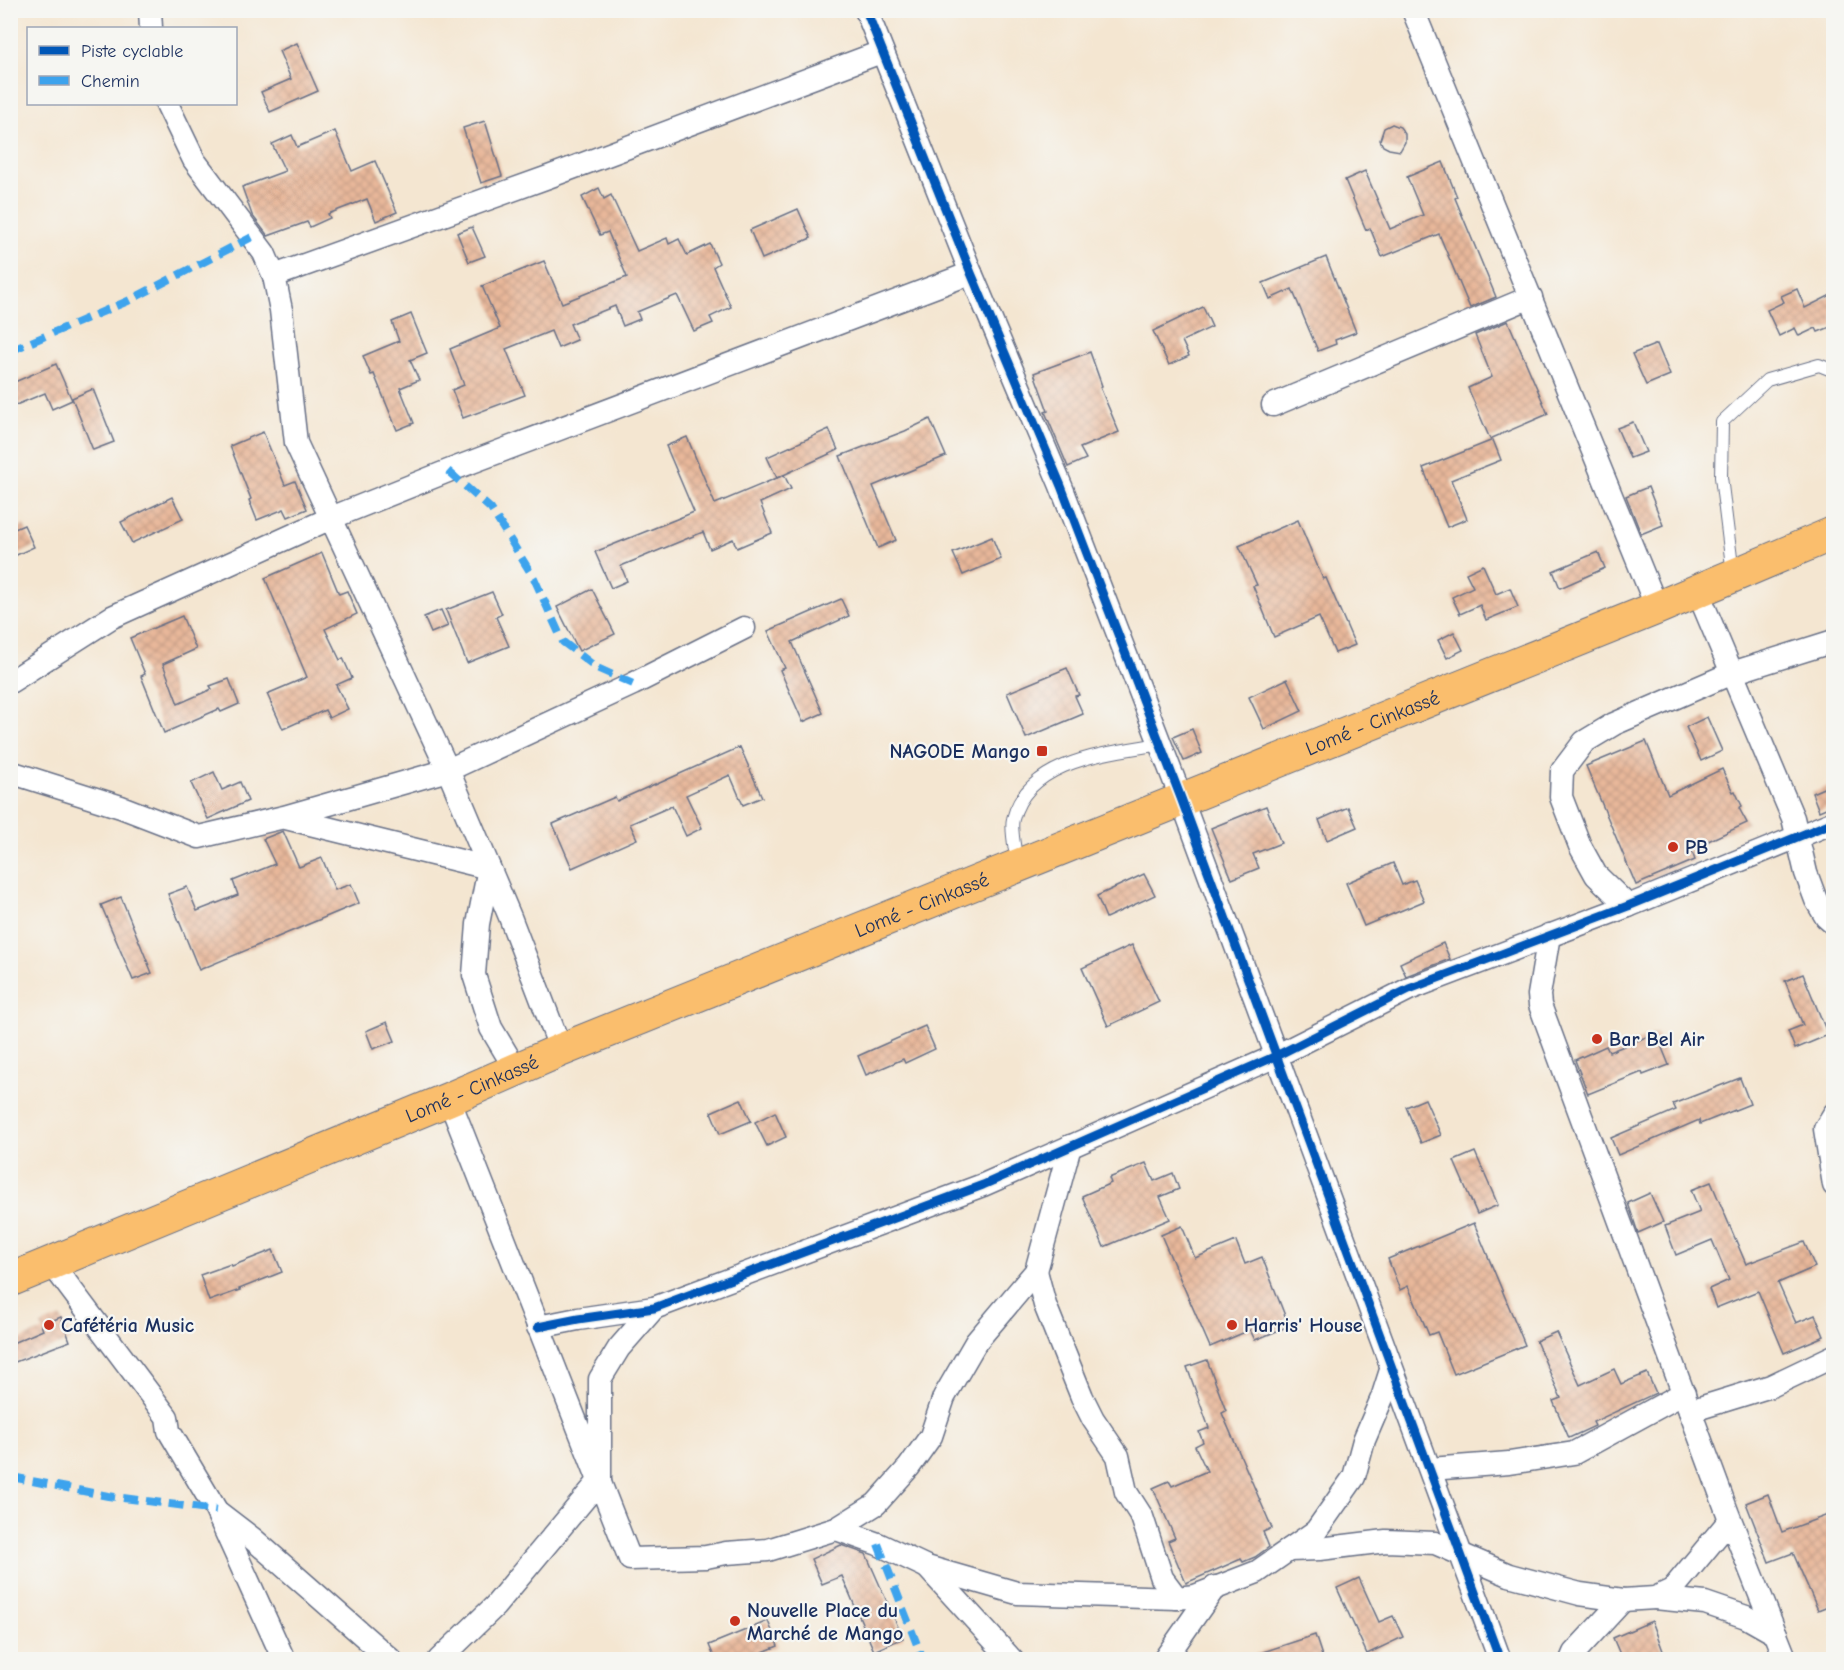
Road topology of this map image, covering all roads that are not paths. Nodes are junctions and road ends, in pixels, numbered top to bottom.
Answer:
1 (150, 10) edge
2 (866, 10) edge
3 (1413, 10) edge
4 (151, 27) edge
5 (881, 52) junction
6 (167, 105) edge
7 (971, 273) junction
8 (274, 276) junction
9 (1531, 297) junction
10 (1833, 371) edge
11 (1273, 405) dead end
12 (331, 518) junction
13 (1833, 532) edge
14 (1733, 574) junction
15 (1697, 590) junction
16 (1657, 608) junction
17 (744, 628) dead end
18 (1833, 641) edge
19 (1732, 673) junction
20 (10, 682) edge
21 (1160, 744) junction
22 (448, 770) junction
23 (10, 772) edge
24 (1181, 798) junction
25 (284, 817) junction
26 (1833, 822) edge
27 (1796, 836) junction
28 (1017, 866) junction
29 (489, 868) junction
30 (1628, 906) junction
31 (1833, 924) edge
32 (1549, 935) junction
33 (561, 1050) junction
34 (1276, 1056) junction
35 (516, 1070) junction
36 (449, 1099) junction
37 (1833, 1114) edge
38 (1071, 1146) junction
39 (1833, 1185) edge
40 (52, 1264) junction
41 (1036, 1271) junction
42 (10, 1281) edge
43 (654, 1308) junction
44 (538, 1327) junction
45 (1833, 1356) edge
46 (1391, 1370) junction
47 (1687, 1402) junction
48 (1430, 1469) junction
49 (600, 1480) junction
50 (216, 1510) junction
51 (1731, 1520) junction
52 (836, 1529) junction
53 (1289, 1550) junction
54 (1462, 1556) junction
55 (927, 1567) junction
56 (1216, 1587) junction
57 (1177, 1598) junction
58 (1655, 1598) junction
59 (1623, 1600) junction
60 (1183, 1633) junction
61 (1776, 1634) junction
62 (284, 1659) edge
63 (391, 1659) edge
64 (439, 1659) edge
65 (1012, 1659) edge
66 (1164, 1659) edge
67 (1186, 1659) edge
68 (1500, 1659) edge
69 (1571, 1659) edge
70 (1786, 1659) edge

1 - 4 street
2 - 5 street
3 - 9 street
5 - 7 street
5 - 8 street
6 - 8 street
7 - 12 street
7 - 21 street
8 - 12 street
9 - 11 street
9 - 16 street
10 - 14 lane
12 - 20 street
12 - 22 street
13 - 14 highway, Lomé - Cinkassé
14 - 15 highway, Lomé - Cinkassé
15 - 16 highway, Lomé - Cinkassé
15 - 19 street
16 - 24 highway, Lomé - Cinkassé
17 - 22 street
18 - 19 street
19 - 27 street
19 - 30 street
21 - 24 street
21 - 28 lane
22 - 25 street
22 - 29 street
23 - 25 street
24 - 28 highway, Lomé - Cinkassé
24 - 34 street
25 - 29 street
26 - 27 street
27 - 30 street
27 - 31 street
28 - 33 highway, Lomé - Cinkassé
29 - 33 street
29 - 35 street
30 - 32 street
32 - 34 street
32 - 47 street
33 - 35 highway, Lomé - Cinkassé
34 - 38 street
34 - 46 street
35 - 36 highway, Lomé - Cinkassé
36 - 40 highway, Lomé - Cinkassé
36 - 44 street
37 - 39 street
38 - 41 street
38 - 43 street
40 - 42 highway, Lomé - Cinkassé
40 - 50 street
41 - 52 street
41 - 57 street
43 - 44 street
43 - 49 street
44 - 49 street
45 - 47 street
46 - 48 street
46 - 53 street
47 - 48 street
47 - 51 street
48 - 54 street
49 - 52 street
49 - 64 street
50 - 62 street
50 - 63 street
51 - 58 street
51 - 61 street
52 - 55 street
53 - 54 street
53 - 56 street
54 - 59 street
54 - 68 street
55 - 57 street
55 - 65 street
56 - 57 street
56 - 60 street
58 - 59 street
58 - 61 street
59 - 69 street
60 - 66 street
60 - 67 street
61 - 70 street

